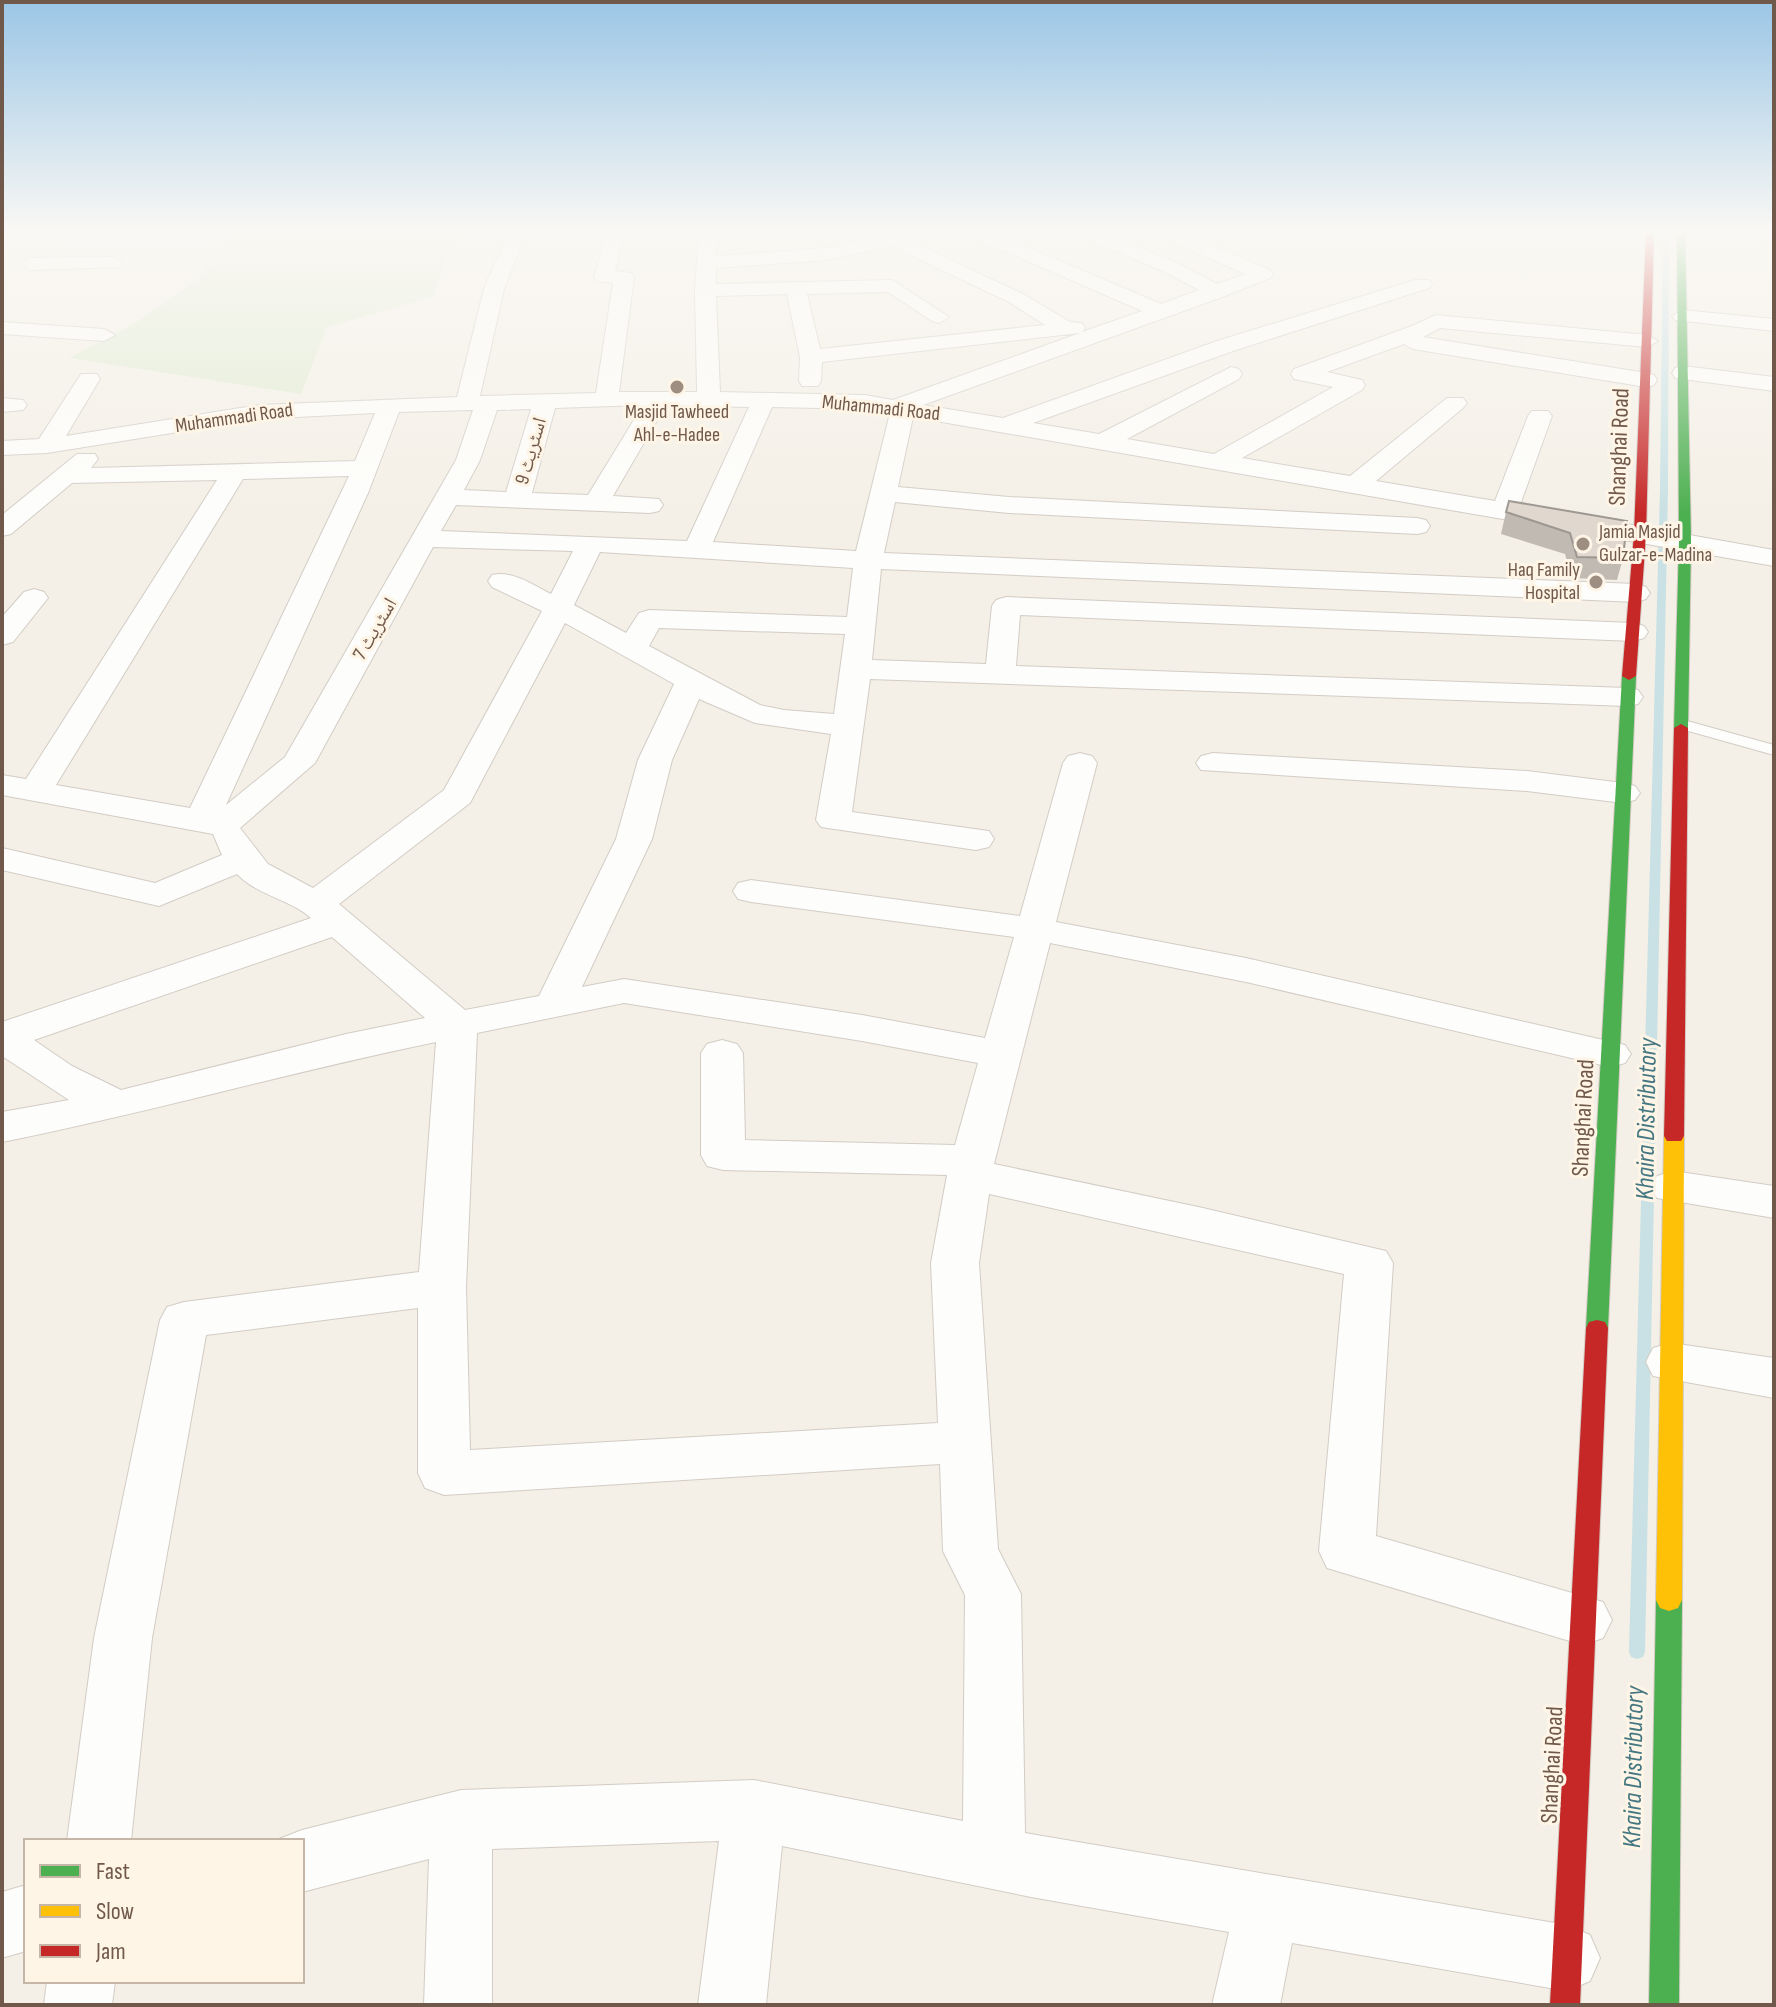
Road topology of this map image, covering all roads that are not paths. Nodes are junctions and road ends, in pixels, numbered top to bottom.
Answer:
1 (488, 327) edge
2 (617, 327) edge
3 (707, 327) edge
4 (804, 327) edge
5 (1063, 327) edge
6 (1097, 327) edge
7 (1124, 327) edge
8 (1286, 327) edge
9 (1427, 327) edge
10 (1496, 327) edge
11 (1647, 327) edge
12 (1682, 327) edge
13 (2, 328) edge
14 (1067, 329) junction
15 (50, 332) junction
16 (104, 335) dead end
17 (1397, 339) junction
18 (1647, 341) junction
19 (14, 352) dead end
20 (811, 357) junction
21 (1683, 373) junction
22 (1231, 374) dead end
23 (89, 379) dead end
24 (1646, 380) junction
25 (1774, 384) edge
26 (659, 398) junction
27 (708, 398) junction
28 (764, 399) junction
29 (606, 400) junction
30 (804, 401) junction
31 (545, 402) junction
32 (1455, 403) dead end
33 (477, 404) junction
34 (389, 407) junction
35 (899, 408) junction
36 (1540, 416) dead end
37 (1006, 425) junction
38 (114, 436) junction
39 (1103, 442) junction
40 (47, 446) junction
41 (2, 448) edge
42 (1217, 462) junction
43 (364, 468) junction
44 (235, 471) junction
45 (65, 476) junction
46 (1355, 485) junction
47 (884, 493) junction
48 (446, 497) junction
49 (517, 500) junction
50 (596, 503) junction
51 (650, 505) dead end
52 (1505, 510) junction
53 (6, 521) edge
54 (1417, 526) dead end
55 (1663, 537) junction
56 (426, 539) junction
57 (591, 543) junction
58 (696, 550) junction
59 (1774, 558) edge
60 (868, 561) junction
61 (502, 581) dead end
62 (1636, 593) junction
63 (34, 598) dead end
64 (558, 608) junction
65 (859, 626) junction
66 (1633, 632) junction
67 (2, 636) edge
68 (632, 649) junction
69 (855, 669) junction
70 (1000, 674) junction
71 (691, 681) junction
72 (1627, 697) junction
73 (1680, 724) junction
74 (849, 725) junction
75 (1774, 750) edge
76 (1080, 763) dead end
77 (1213, 763) dead end
78 (19, 788) edge
79 (1623, 793) junction
80 (212, 823) junction
81 (976, 839) dead end
82 (2, 859) edge
83 (240, 860) junction
84 (751, 891) dead end
85 (327, 912) junction
86 (1035, 929) junction
87 (554, 1005) junction
88 (457, 1025) junction
89 (3, 1036) edge
90 (722, 1053) dead end
91 (1001, 1054) junction
92 (1610, 1054) junction
93 (118, 1105) junction
94 (2, 1127) edge
95 (971, 1167) junction
96 (1673, 1187) junction
97 (1774, 1202) edge
98 (442, 1287) junction
99 (1671, 1362) junction
100 (1774, 1378) edge
101 (965, 1442) junction
102 (1583, 1620) junction
103 (754, 1810) junction
104 (461, 1820) junction
105 (99, 1839) edge
106 (994, 1858) junction
107 (304, 1860) edge
108 (1267, 1906) junction
109 (24, 1919) edge
110 (2, 1925) edge
111 (1566, 1982) edge
112 (81, 1983) edge
113 (78, 2005) edge
114 (458, 2005) edge
115 (732, 2005) edge
116 (1246, 2005) edge
117 (1664, 2005) edge

1 - 33 street, اسٹریٹ 7
2 - 29 street
3 - 27 street
4 - 20 street
5 - 14 street
6 - 14 street
7 - 35 street
8 - 37 street
9 - 17 street
10 - 18 street
11 - 18 main road, Shanghai Road
12 - 21 main road, Shanghai Road
13 - 15 street
14 - 20 street
15 - 16 street
15 - 19 street
17 - 24 street
17 - 42 street
18 - 24 main road, Shanghai Road
20 - 30 street
21 - 25 street
21 - 55 main road, Shanghai Road
22 - 39 street
23 - 40 street
24 - 55 main road, Shanghai Road
26 - 27 street, Muhammadi Road
26 - 29 street, Muhammadi Road
26 - 50 street
27 - 28 street, Muhammadi Road
28 - 30 street, Muhammadi Road
28 - 58 street
29 - 31 street, Muhammadi Road
30 - 35 street, Muhammadi Road
31 - 33 street, Muhammadi Road
31 - 49 street, اسٹریٹ 9
32 - 46 street
33 - 34 street, Muhammadi Road
33 - 48 street, اسٹریٹ 7
34 - 38 street, Muhammadi Road
34 - 43 street
35 - 37 street, Muhammadi Road
35 - 47 street
36 - 52 street
37 - 39 street, Muhammadi Road
38 - 40 street, Muhammadi Road
38 - 45 street
39 - 42 street, Muhammadi Road
40 - 41 street, Muhammadi Road
42 - 46 street, Muhammadi Road
43 - 44 street
43 - 80 street
44 - 45 street
44 - 78 street
45 - 53 street
46 - 52 street, Muhammadi Road
47 - 54 street
47 - 60 street
48 - 49 street
48 - 56 street, اسٹریٹ 7
49 - 50 street
50 - 51 street
52 - 55 street, Muhammadi Road
55 - 59 street, Muhammadi Road
55 - 62 main road, Shanghai Road
55 - 73 main road, Shanghai Road
56 - 57 street
56 - 80 street, اسٹریٹ 7
57 - 58 street
57 - 64 street
58 - 60 street
60 - 62 street
60 - 65 street
61 - 64 street
62 - 66 main road, Shanghai Road
63 - 67 street
64 - 68 street
64 - 85 street
65 - 68 street
65 - 69 street
66 - 70 street
66 - 72 main road, Shanghai Road
68 - 71 street
69 - 70 street
69 - 74 street
70 - 72 street
71 - 74 street
71 - 87 street
72 - 79 main road, Shanghai Road
73 - 75 lane
73 - 96 main road, Shanghai Road
74 - 81 street
76 - 86 street
77 - 79 street
78 - 80 street
79 - 92 main road, Shanghai Road
80 - 83 street
82 - 83 street
83 - 85 street
84 - 86 street
85 - 88 street
85 - 89 street
86 - 91 street
86 - 92 street
87 - 88 street
87 - 91 street
88 - 93 street
88 - 98 street
89 - 93 street
90 - 95 street
91 - 95 street
92 - 102 main road, Shanghai Road
93 - 94 street
95 - 101 street
95 - 102 street
96 - 97 street
96 - 99 main road, Shanghai Road
98 - 101 street
98 - 105 street
99 - 100 street
99 - 117 main road, Shanghai Road
101 - 106 street
102 - 111 main road, Shanghai Road
103 - 104 street
103 - 106 street
103 - 115 street
104 - 107 street
104 - 114 street
106 - 108 street
108 - 111 street
108 - 116 street
109 - 110 street
112 - 113 street

